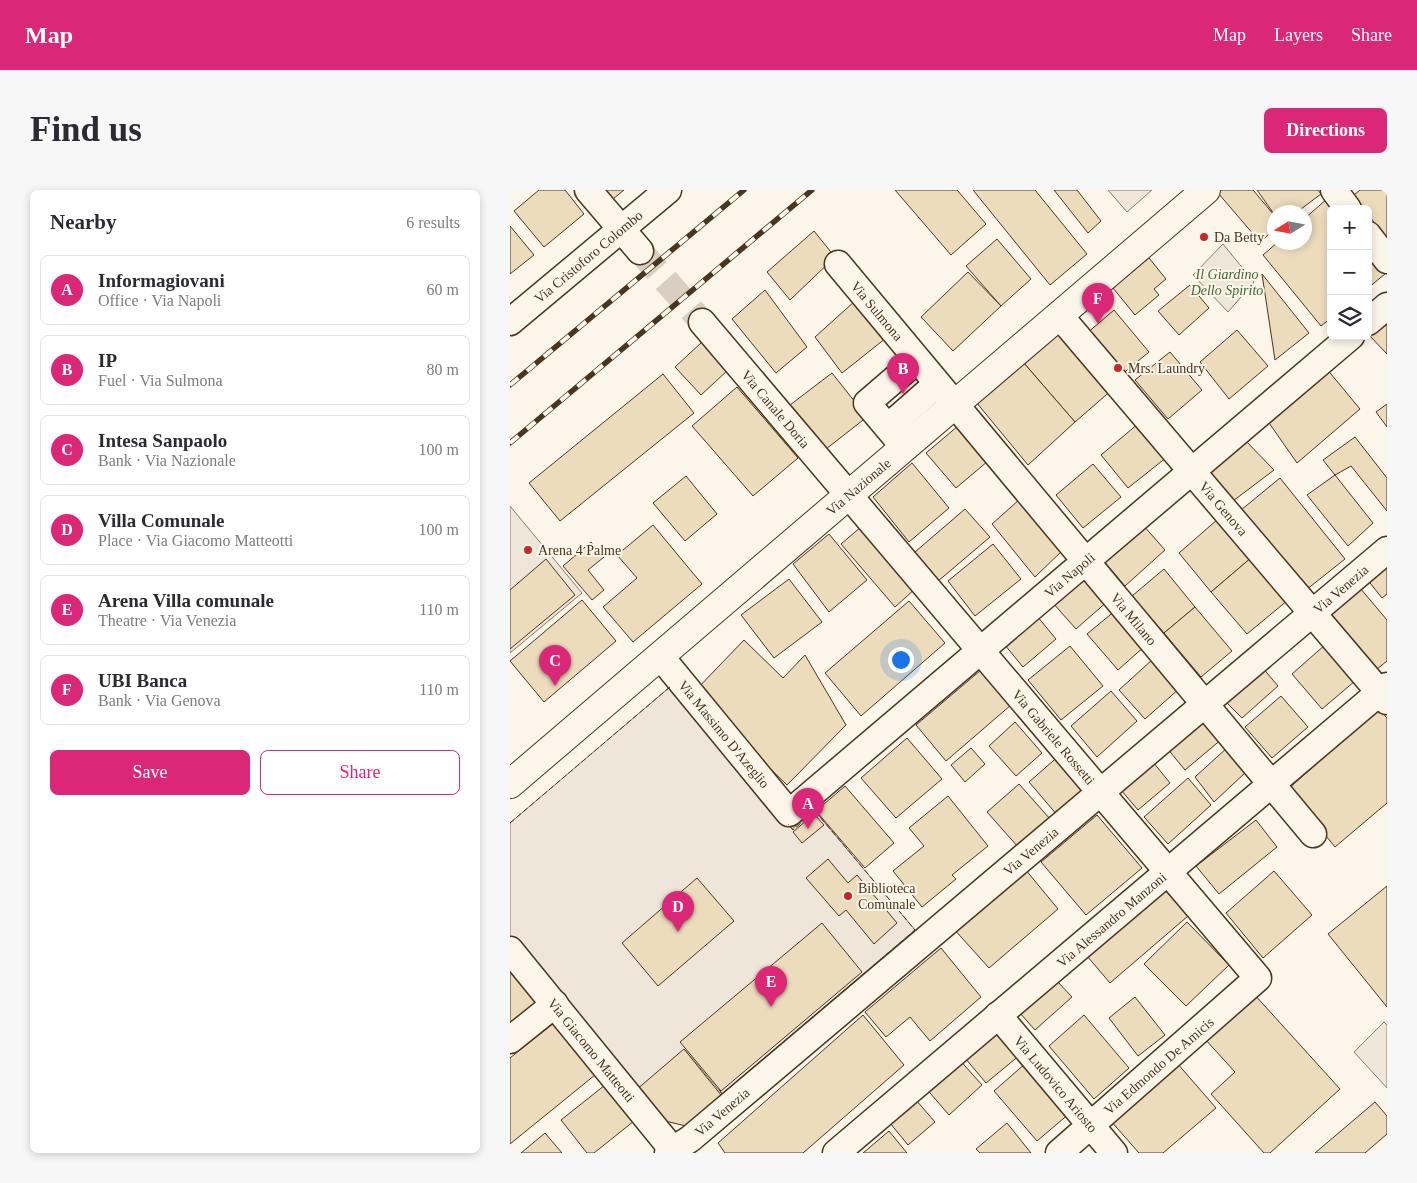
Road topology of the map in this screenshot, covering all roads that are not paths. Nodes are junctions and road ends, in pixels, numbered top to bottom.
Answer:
1 (588, 190) edge
2 (668, 190) edge
3 (1206, 190) edge
4 (1334, 190) edge
5 (1345, 205) edge
6 (621, 228) junction
7 (1372, 240) edge
8 (640, 251) tunnel mouth
9 (1387, 260) edge
10 (838, 264) dead end
11 (1387, 306) edge
12 (1059, 315) junction
13 (1372, 319) edge
14 (510, 322) edge
15 (702, 322) tunnel mouth
16 (1346, 340) edge
17 (917, 360) junction
18 (937, 384) junction
19 (954, 404) junction
20 (888, 427) junction
21 (904, 447) junction
22 (1192, 471) junction
23 (849, 494) junction
24 (1387, 550) edge
25 (1086, 561) junction
26 (1312, 614) junction
27 (981, 650) junction
28 (660, 656) junction
29 (1384, 693) edge
30 (1206, 704) junction
31 (510, 784) edge
32 (1271, 784) junction
33 (1102, 792) junction
34 (788, 813) joint
35 (1313, 834) dead end
36 (1168, 871) junction
37 (510, 950) edge
38 (1258, 978) joint
39 (555, 1004) junction
40 (998, 1016) junction
41 (510, 1040) edge
42 (1091, 1126) junction
43 (683, 1149) edge
44 (836, 1153) edge
45 (1059, 1153) edge
46 (1114, 1153) edge

1 - 6 street
2 - 6 street, Via Cristoforo Colombo
3 - 12 main road, Via Nazionale
4 - 5 street
6 - 8 street
6 - 14 street, Via Cristoforo Colombo
7 - 9 street
10 - 17 street, Via Sulmona
11 - 13 street
12 - 19 main road, Via Nazionale
12 - 22 street, Via Genova
15 - 23 street, Via Canale Doria
16 - 22 street, Via Napoli
17 - 18 street, Via Sulmona
17 - 20 street
18 - 19 street, Via Sulmona
18 - 20 street
19 - 21 main road, Via Nazionale
19 - 25 street, Via Milano
20 - 21 street
21 - 23 main road, Via Nazionale
22 - 25 street, Via Napoli
22 - 26 street, Via Genova
23 - 27 street, Via Gabriele Rossetti
23 - 28 main road, Via Nazionale
24 - 26 street, Via Venezia
25 - 27 street, Via Napoli
25 - 30 street, Via Milano
26 - 29 street, Via Genova
26 - 30 street, Via Venezia
27 - 33 street, Via Gabriele Rossetti
27 - 34 street, Via Napoli
28 - 31 main road, Via Nazionale
28 - 34 street, Via Massimo D'Azeglio
29 - 32 street, Via Alessandro Manzoni
30 - 32 street, Via Milano
30 - 33 street, Via Venezia
32 - 35 street, Via Milano
32 - 36 street, Via Alessandro Manzoni
33 - 36 street, Via Gabriele Rossetti
33 - 43 street, Via Venezia
36 - 38 street, Via Gabriele Rossetti
36 - 40 street, Via Alessandro Manzoni
37 - 39 street, Via Giacomo Matteotti
38 - 42 street, Via Edmondo De Amicis
39 - 41 street
39 - 43 street, Via Giacomo Matteotti
40 - 42 street, Via Ludovico Ariosto
40 - 44 street, Via Alessandro Manzoni
42 - 45 street, Via Edmondo De Amicis
42 - 46 street, Via Ludovico Ariosto

